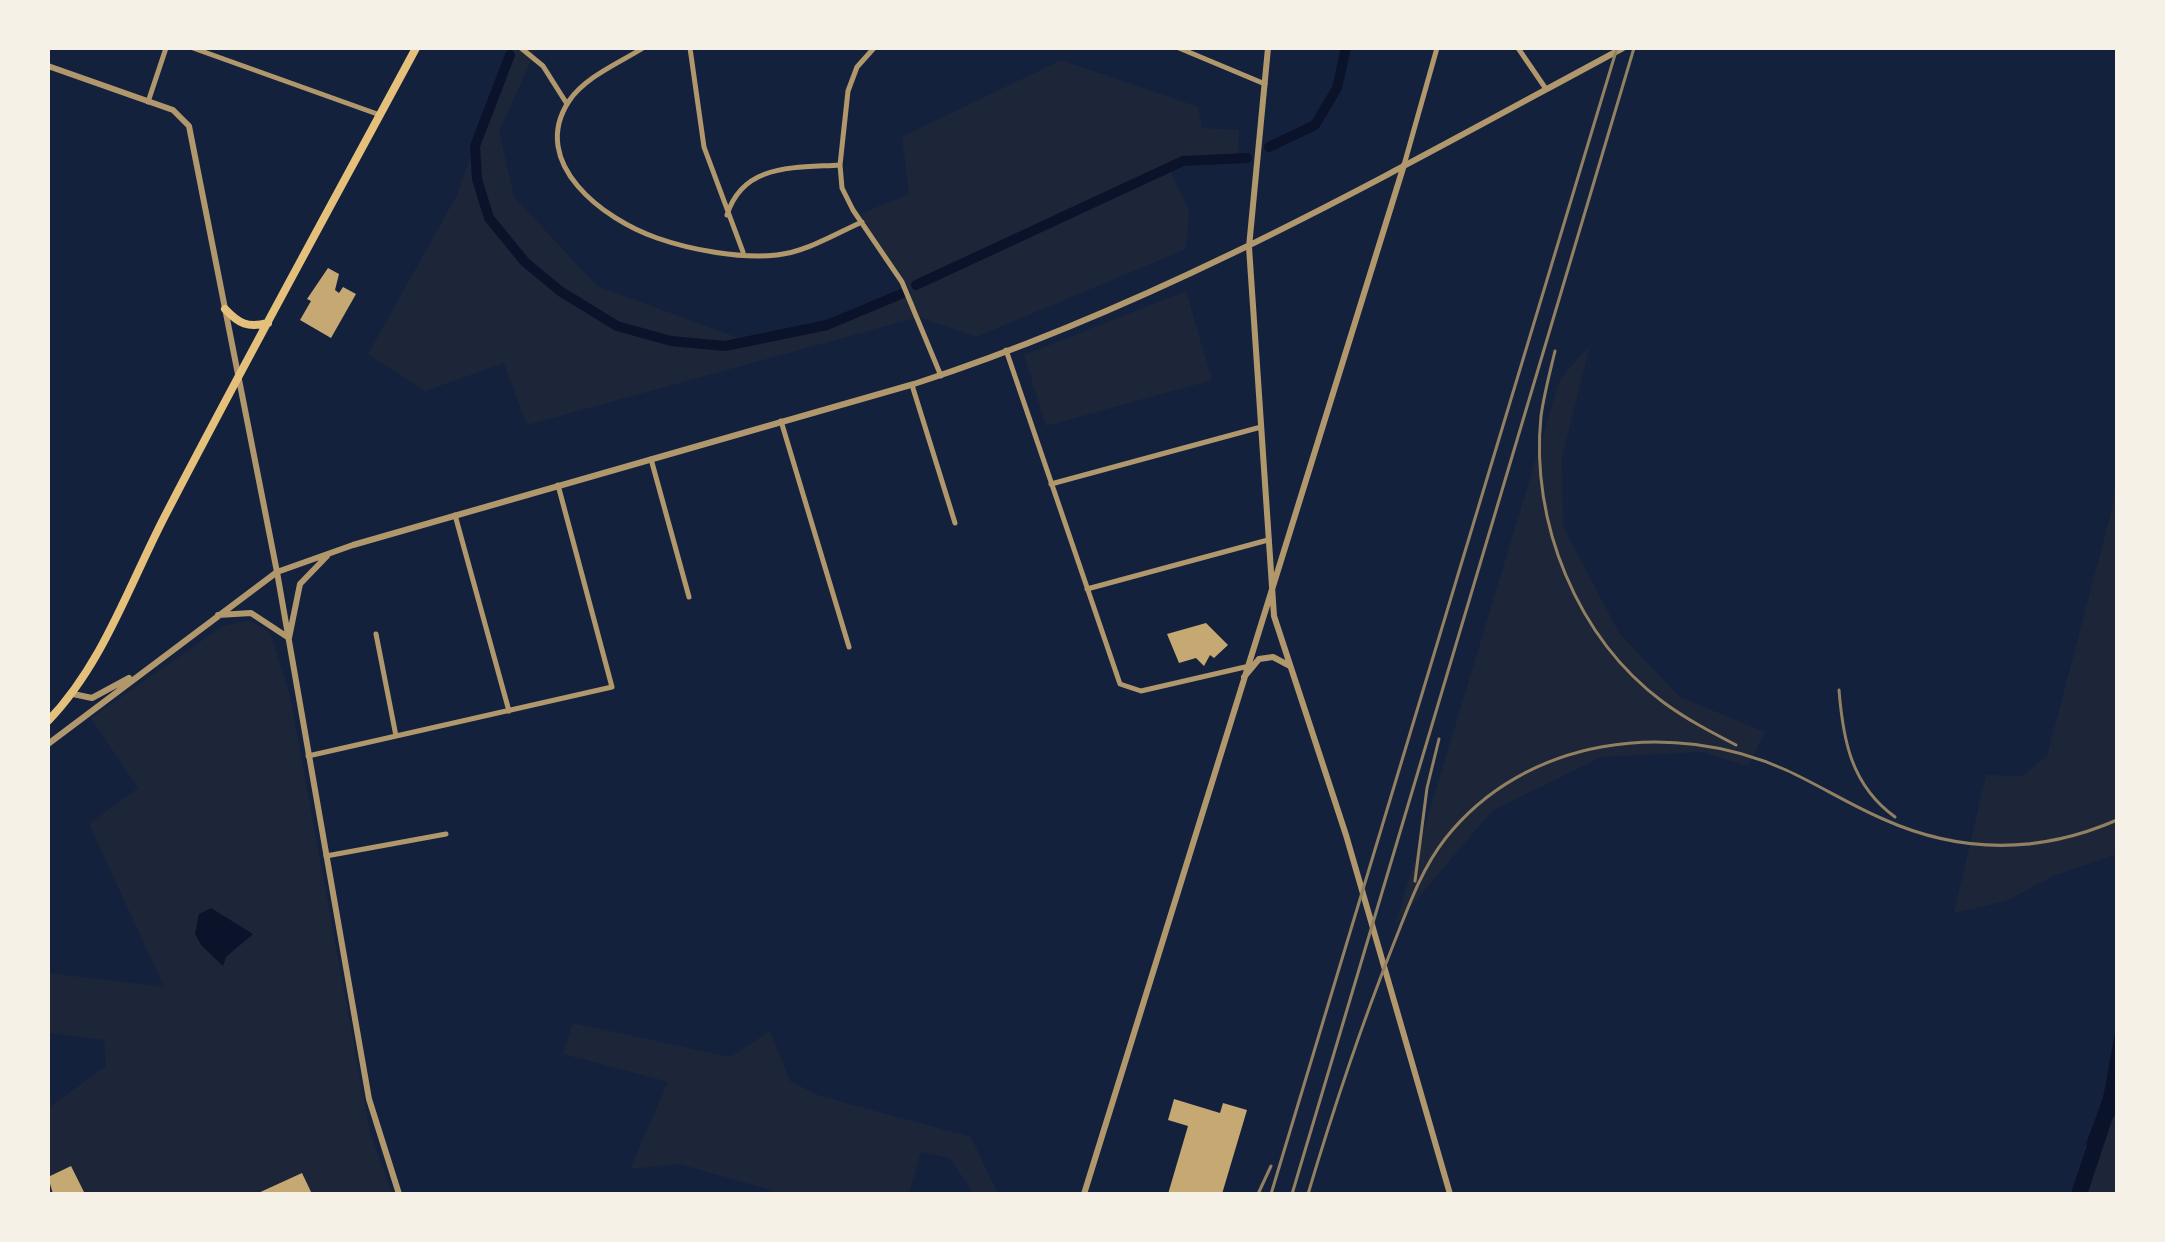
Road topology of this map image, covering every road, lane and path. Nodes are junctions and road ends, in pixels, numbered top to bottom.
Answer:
1 (166, 48) edge
2 (193, 48) edge
3 (416, 48) edge
4 (521, 48) edge
5 (643, 48) edge
6 (690, 48) edge
7 (874, 48) edge
8 (1179, 48) edge
9 (1268, 48) edge
10 (1437, 48) edge
11 (1518, 48) edge
12 (1623, 48) edge
13 (48, 66) edge
14 (1265, 84) junction
15 (1546, 89) junction
16 (148, 102) junction
17 (567, 104) junction
18 (380, 115) junction
19 (840, 165) junction
20 (1404, 165) junction
21 (727, 216) junction
22 (862, 222) junction
23 (1249, 247) junction
24 (743, 253) junction
25 (225, 309) junction
26 (268, 323) junction
27 (1006, 350) junction
28 (941, 376) junction
29 (239, 377) junction
30 (912, 385) junction
31 (781, 421) junction
32 (1261, 427) junction
33 (651, 457) junction
34 (558, 484) junction
35 (1051, 484) junction
36 (455, 515) junction
37 (955, 523) dead end
38 (1268, 540) junction
39 (329, 554) junction
40 (277, 572) junction
41 (1087, 589) junction
42 (1270, 589) junction
43 (689, 597) dead end
44 (218, 615) junction
45 (376, 634) dead end
46 (289, 638) junction
47 (849, 647) dead end
48 (150, 666) junction
49 (1291, 666) junction
50 (1245, 667) junction
51 (1241, 679) junction
52 (73, 694) junction
53 (509, 711) junction
54 (48, 721) edge
55 (396, 736) junction
56 (48, 744) edge
57 (308, 756) junction
58 (446, 834) dead end
59 (325, 856) junction
60 (399, 1194) edge
61 (1084, 1194) edge
62 (1450, 1194) edge

1 - 16 street
2 - 18 street
3 - 18 main road
4 - 17 street
5 - 17 street
6 - 21 street
7 - 19 street
8 - 14 street
9 - 14 street
10 - 20 street
11 - 15 street
12 - 15 street
13 - 16 street
14 - 23 street
15 - 20 street
16 - 25 street
17 - 24 street
18 - 26 main road
19 - 21 street
19 - 22 street
20 - 23 street
20 - 42 street
21 - 24 street
22 - 24 street
22 - 28 street
23 - 27 street
23 - 32 street
25 - 26 main road
25 - 29 street
26 - 29 main road
27 - 28 street
27 - 35 street
28 - 30 street
29 - 40 street
29 - 52 main road
30 - 31 street
30 - 37 street
31 - 33 street
31 - 47 street
32 - 35 street
32 - 38 street
33 - 34 street
33 - 43 street
34 - 36 street
34 - 53 street
35 - 41 street
36 - 39 street
36 - 53 street
38 - 41 street
38 - 42 street
39 - 40 street
39 - 46 street
40 - 44 street
40 - 46 street
41 - 50 street
42 - 49 street
42 - 50 street
44 - 46 street
44 - 48 street
45 - 55 street
46 - 57 street
48 - 52 street
48 - 56 street
49 - 51 street
49 - 62 street
50 - 51 street
51 - 61 street
52 - 54 main road
53 - 55 street
55 - 57 street
57 - 59 street
58 - 59 street
59 - 60 street

